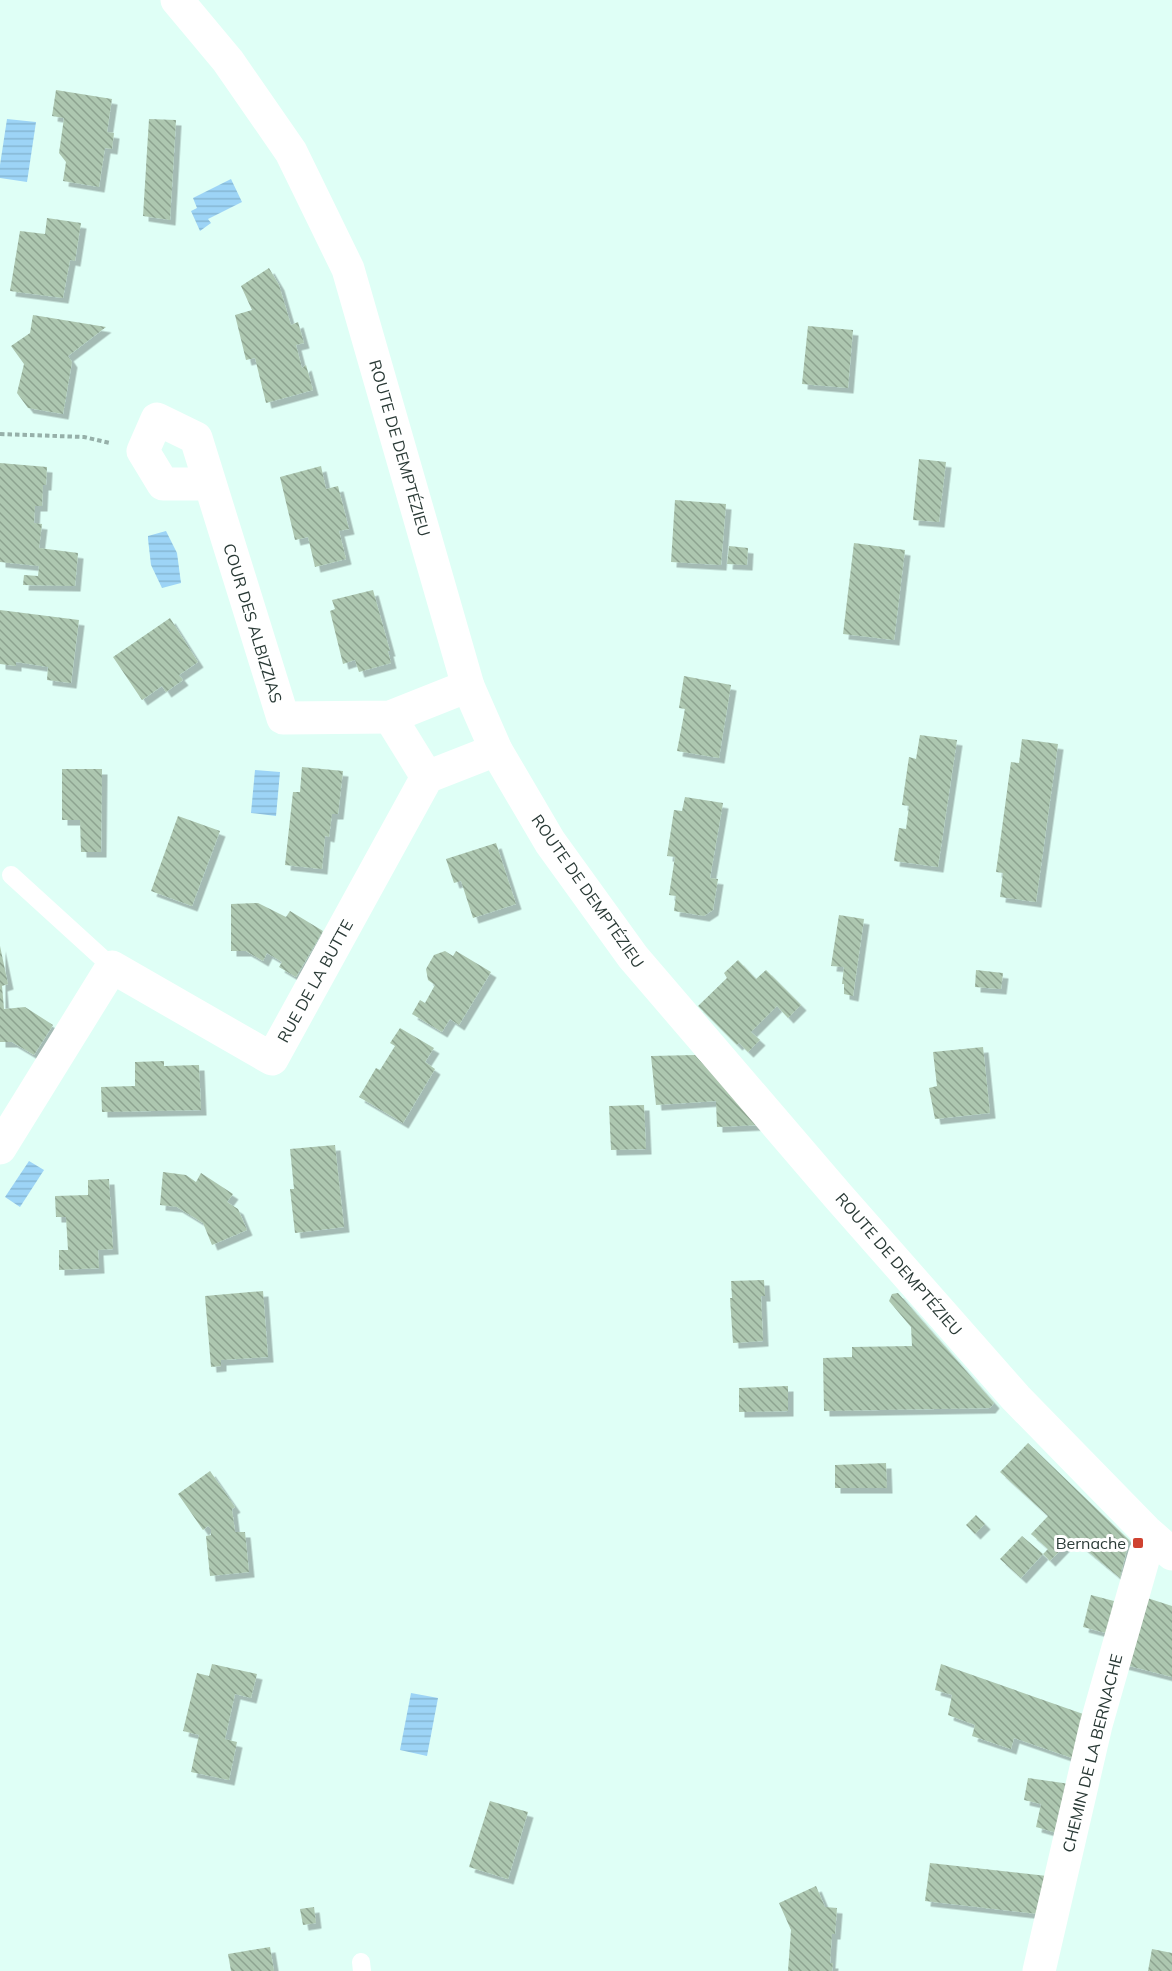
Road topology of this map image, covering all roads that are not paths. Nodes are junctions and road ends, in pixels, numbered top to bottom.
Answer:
1 (177, 0) edge
2 (210, 484) junction
3 (468, 686) junction
4 (390, 717) junction
5 (496, 750) junction
6 (427, 777) junction
7 (11, 875) dead end
8 (112, 967) junction
9 (0, 1148) edge
10 (1162, 1546) edge
11 (1039, 1971) edge

1 - 3 street, ROUTE DE DEMPTÉZIEU
2 - 2 street, COUR DES ALBIZZIAS
2 - 4 street, COUR DES ALBIZZIAS
3 - 4 street, COUR DES ALBIZZIAS
3 - 5 street, ROUTE DE DEMPTÉZIEU
4 - 6 street
5 - 6 street
5 - 10 street, ROUTE DE DEMPTÉZIEU
6 - 8 street, RUE DE LA BUTTE
7 - 8 lane
8 - 9 street
10 - 11 street, CHEMIN DE LA BERNACHE

